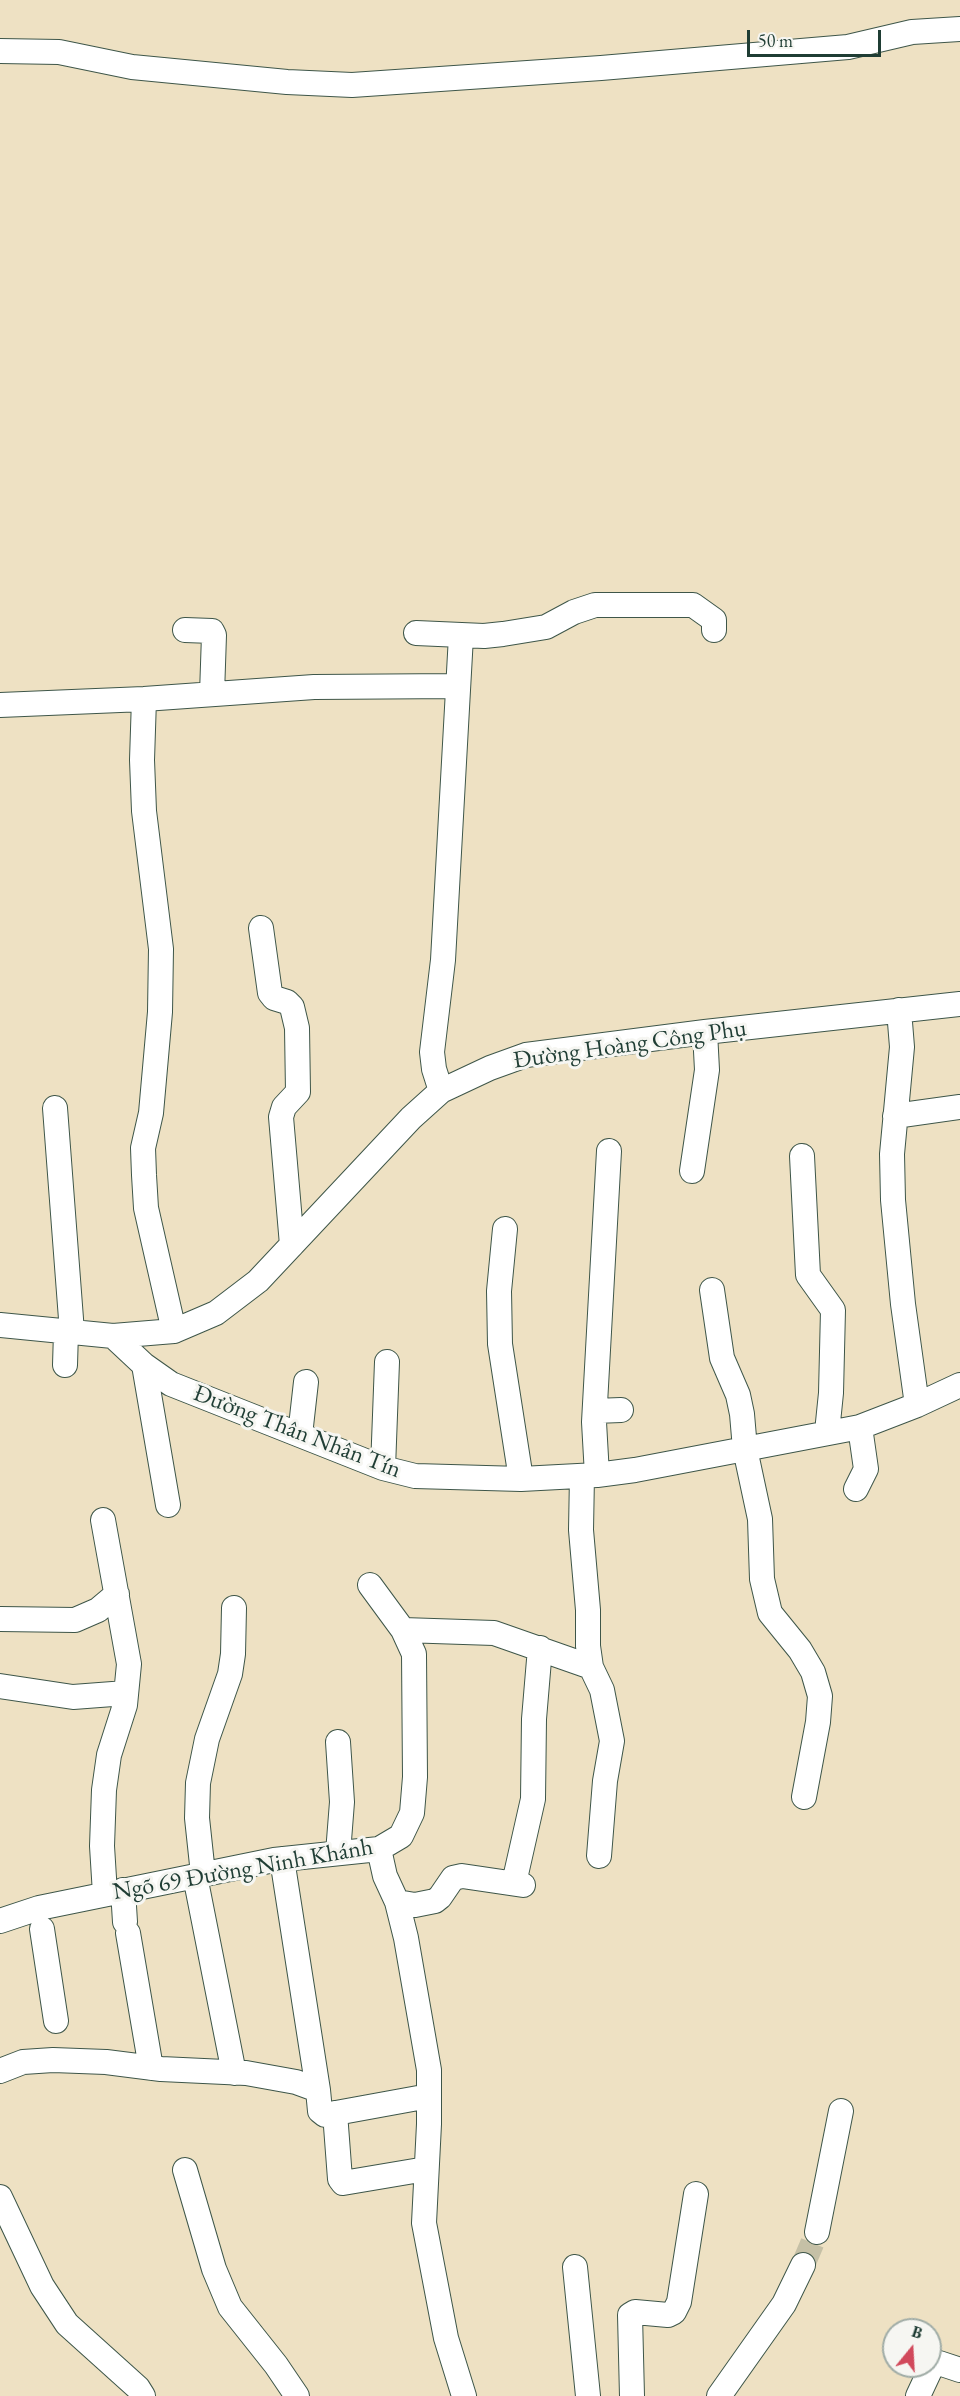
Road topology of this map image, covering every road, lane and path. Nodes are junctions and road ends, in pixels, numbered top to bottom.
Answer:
1 (960, 29) edge
2 (0, 51) edge
3 (185, 630) dead end
4 (714, 630) dead end
5 (416, 633) dead end
6 (461, 636) junction
7 (457, 686) junction
8 (212, 694) junction
9 (144, 699) junction
10 (0, 705) edge
11 (261, 928) dead end
12 (960, 1004) edge
13 (899, 1011) junction
14 (705, 1032) junction
15 (441, 1091) junction
16 (960, 1107) edge
17 (55, 1108) dead end
18 (895, 1116) junction
19 (609, 1150) dead end
20 (802, 1156) dead end
21 (692, 1171) dead end
22 (505, 1229) dead end
23 (292, 1245) junction
24 (712, 1290) dead end
25 (0, 1325) edge
26 (174, 1331) junction
27 (69, 1332) junction
28 (112, 1336) junction
29 (387, 1362) dead end
30 (65, 1365) dead end
31 (144, 1365) junction
32 (306, 1382) dead end
33 (960, 1385) edge
34 (916, 1405) junction
35 (621, 1410) dead end
36 (595, 1411) junction
37 (860, 1426) junction
38 (826, 1432) junction
39 (300, 1435) junction
40 (745, 1449) junction
41 (383, 1468) junction
42 (590, 1476) junction
43 (521, 1479) junction
44 (856, 1490) dead end
45 (168, 1505) dead end
46 (103, 1520) dead end
47 (370, 1585) dead end
48 (117, 1594) junction
49 (234, 1608) dead end
50 (0, 1619) edge
51 (403, 1630) junction
52 (540, 1648) junction
53 (591, 1667) junction
54 (0, 1686) edge
55 (126, 1693) junction
56 (338, 1742) dead end
57 (804, 1797) dead end
58 (379, 1849) junction
59 (338, 1853) junction
60 (598, 1856) dead end
61 (282, 1859) junction
62 (199, 1875) junction
63 (114, 1892) junction
64 (397, 1902) junction
65 (0, 1921) edge
66 (42, 1929) dead end
67 (53, 2060) junction
68 (151, 2068) junction
69 (0, 2072) edge
70 (234, 2073) junction
71 (318, 2090) junction
72 (429, 2096) junction
73 (841, 2111) dead end
74 (335, 2114) junction
75 (426, 2169) junction
76 (185, 2170) dead end
77 (696, 2194) dead end
78 (0, 2197) edge
79 (817, 2232) tunnel mouth
80 (803, 2265) tunnel mouth
81 (575, 2267) dead end
82 (960, 2370) edge
83 (143, 2396) edge
84 (297, 2396) edge
85 (464, 2396) edge
86 (588, 2396) edge
87 (632, 2396) edge
88 (720, 2396) edge
89 (918, 2396) edge

1 - 2 street
3 - 8 street
4 - 6 street
5 - 6 street
6 - 7 street
7 - 8 street
7 - 15 street
8 - 9 street
9 - 10 street
9 - 26 street
11 - 23 street
12 - 13 street, Đường Hoàng Công Phụ
13 - 14 street, Đường Hoàng Công Phụ
13 - 18 street
14 - 15 street, Đường Hoàng Công Phụ
14 - 21 street
15 - 23 street, Đường Hoàng Công Phụ
16 - 18 street
17 - 27 street
18 - 34 street
19 - 36 street
20 - 38 street
22 - 43 street
23 - 26 street, Đường Hoàng Công Phụ
24 - 40 street
25 - 27 street
26 - 28 street, Đường Hoàng Công Phụ
27 - 28 street
27 - 30 street
28 - 31 street, Đường Thân Nhân Tín
29 - 41 street
31 - 39 street, Đường Thân Nhân Tín
31 - 45 street
32 - 39 street
33 - 34 street, Đường Thân Nhân Tín
34 - 37 street, Đường Thân Nhân Tín
35 - 36 street
36 - 42 street
37 - 38 street, Đường Thân Nhân Tín
37 - 44 street
38 - 40 street, Đường Thân Nhân Tín
39 - 41 street, Đường Thân Nhân Tín
40 - 42 street, Đường Thân Nhân Tín
40 - 57 street
41 - 43 street, Đường Thân Nhân Tín
42 - 43 street, Đường Thân Nhân Tín
42 - 53 street
46 - 48 street
47 - 51 street, Ngõ 69 Đường Ninh Khánh
48 - 50 street
48 - 55 street
49 - 62 street
51 - 52 street
51 - 58 street, Ngõ 69 Đường Ninh Khánh
52 - 53 street
52 - 64 street
53 - 60 street
54 - 55 street
55 - 63 street
56 - 59 street
58 - 59 street, Ngõ 69 Đường Ninh Khánh
58 - 64 street
59 - 61 street, Ngõ 69 Đường Ninh Khánh
61 - 62 street, Ngõ 69 Đường Ninh Khánh
61 - 71 street
62 - 63 street, Ngõ 69 Đường Ninh Khánh
62 - 70 street
63 - 65 street, Ngõ 69 Đường Ninh Khánh
63 - 68 street
64 - 72 street
66 - 67 street
67 - 68 street
67 - 69 street
68 - 70 street
70 - 71 street
71 - 74 street
72 - 74 street
72 - 75 street
73 - 79 street
74 - 75 street
75 - 85 street
76 - 84 street
77 - 87 street
78 - 83 street
80 - 88 street
81 - 86 street
82 - 89 street

